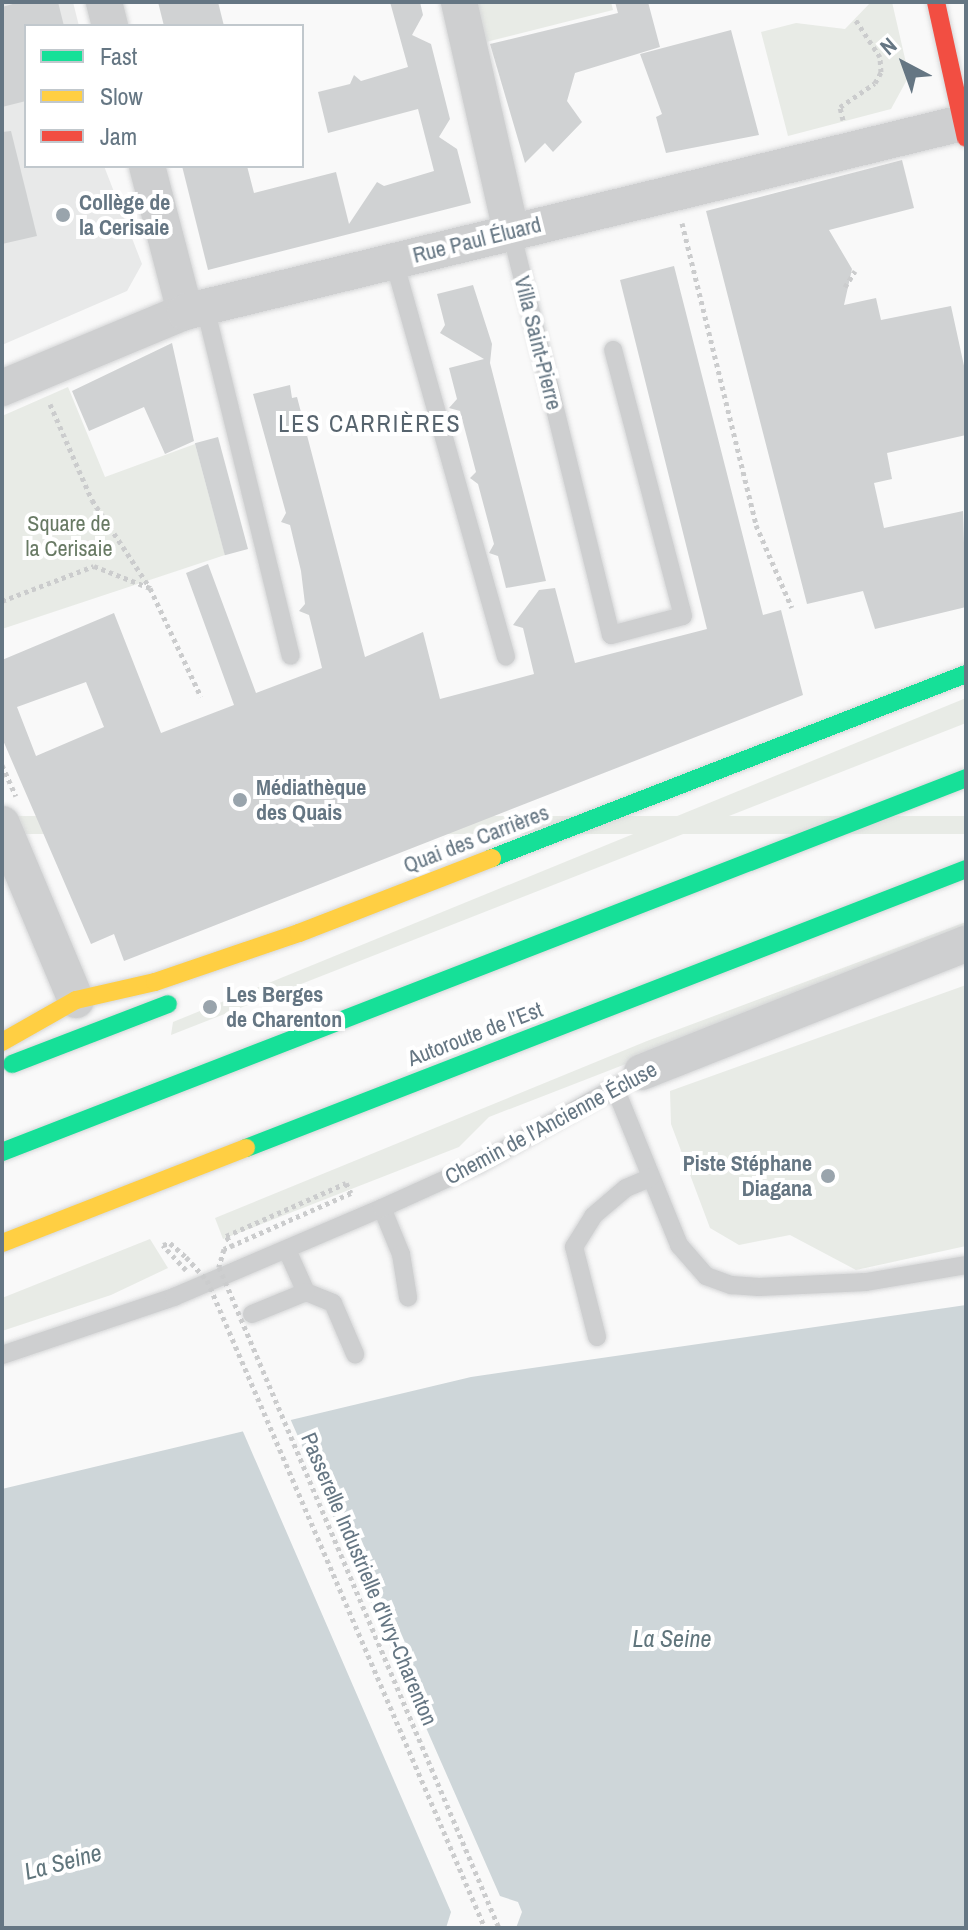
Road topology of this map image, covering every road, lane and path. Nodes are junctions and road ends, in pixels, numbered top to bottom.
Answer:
1 (104, 2) edge
2 (459, 2) edge
3 (936, 2) edge
4 (855, 19) dead end
5 (110, 24) edge
6 (843, 121) dead end
7 (964, 131) edge
8 (148, 168) edge
9 (681, 218) dead end
10 (511, 231) junction
11 (394, 261) junction
12 (855, 271) dead end
13 (845, 287) dead end
14 (195, 310) junction
15 (613, 350) dead end
16 (37, 373) junction
17 (2, 388) edge
18 (150, 588) junction
19 (2, 601) edge
20 (792, 608) dead end
21 (291, 656) dead end
22 (506, 656) dead end
23 (966, 674) edge
24 (201, 697) dead end
25 (966, 778) edge
26 (2, 824) edge
27 (966, 869) edge
28 (966, 944) edge
29 (184, 999) dead end
30 (78, 1000) junction
31 (102, 1027) junction
32 (80, 1036) junction
33 (2, 1042) edge
34 (2, 1067) edge
35 (628, 1080) junction
36 (2, 1152) edge
37 (650, 1178) junction
38 (360, 1192) dead end
39 (382, 1208) junction
40 (2, 1243) edge
41 (287, 1250) junction
42 (966, 1265) edge
43 (190, 1274) dead end
44 (306, 1292) junction
45 (408, 1297) dead end
46 (252, 1314) dead end
47 (597, 1337) dead end
48 (355, 1354) dead end
49 (2, 1355) edge
50 (485, 1928) edge
51 (499, 1928) edge

1 - 5 street
2 - 10 street, Villa Saint-Pierre
3 - 7 main road
4 - 6 path
7 - 10 street, Rue Paul Éluard
8 - 14 street
9 - 20 path
10 - 11 street, Rue Paul Éluard
10 - 15 lane, Villa Saint-Pierre
11 - 14 street, Rue Paul Éluard
11 - 22 lane
12 - 13 path
14 - 16 street, Rue Paul Éluard
14 - 21 lane
16 - 17 street, Rue Paul Éluard
16 - 18 path
18 - 19 path
18 - 24 path
23 - 30 main road, Quai des Carrières
25 - 36 main road
26 - 30 street
27 - 40 main road, Autoroute de l’Est
28 - 35 street, Chemin de l'Ancienne Écluse
29 - 31 main road
30 - 31 main road
30 - 32 main road
30 - 33 main road, Quai des Carrières
31 - 32 main road
32 - 34 main road
35 - 37 lane
35 - 39 lane, Chemin de l'Ancienne Écluse
37 - 42 lane
37 - 47 lane
38 - 51 path, Passerelle Industrielle d'Ivry-Charenton, bridge
39 - 41 lane, Chemin de l'Ancienne Écluse
39 - 45 lane
41 - 44 lane
41 - 49 lane, Chemin de l'Ancienne Écluse
43 - 50 path, bridge
44 - 46 lane
44 - 48 lane

